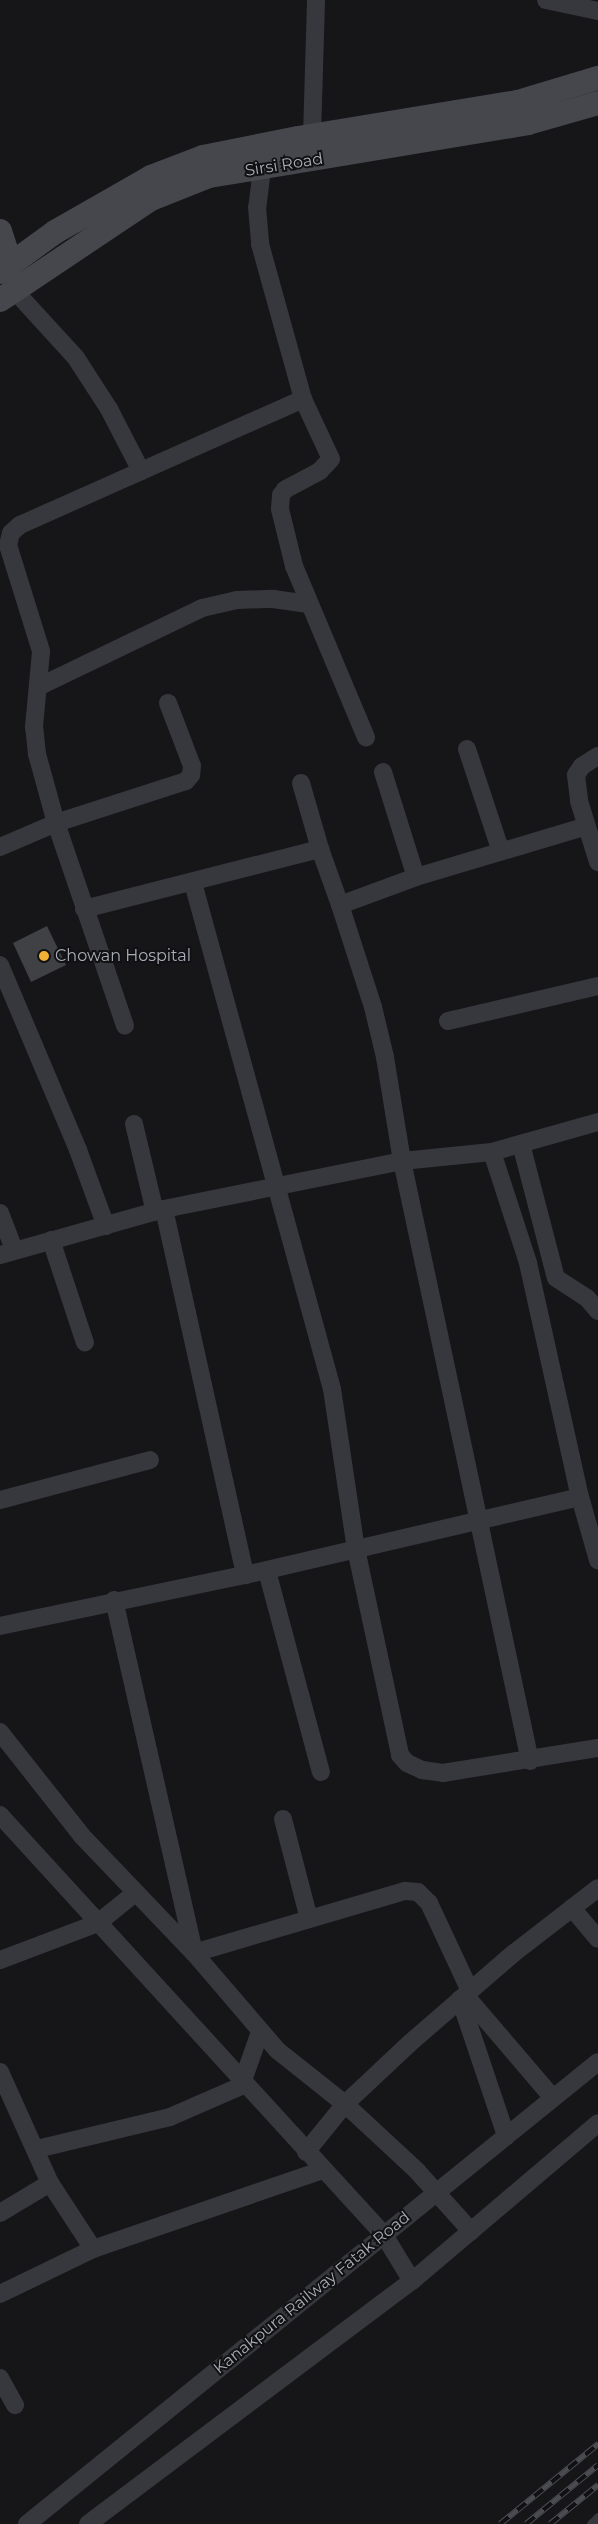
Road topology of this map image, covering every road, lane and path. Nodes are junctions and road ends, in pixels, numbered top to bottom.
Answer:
1 (316, 0) edge
2 (546, 0) edge
3 (598, 11) edge
4 (598, 78) edge
5 (598, 103) edge
6 (312, 136) junction
7 (276, 143) junction
8 (262, 169) junction
9 (0, 231) edge
10 (6, 282) edge
11 (303, 399) junction
12 (141, 471) junction
13 (309, 604) junction
14 (38, 687) junction
15 (168, 703) dead end
16 (366, 737) dead end
17 (467, 749) dead end
18 (598, 756) edge
19 (382, 772) dead end
20 (301, 783) dead end
21 (56, 823) junction
22 (587, 826) junction
23 (0, 847) edge
24 (320, 849) junction
25 (501, 852) junction
26 (598, 862) edge
27 (416, 877) junction
28 (193, 883) junction
29 (340, 905) junction
30 (84, 909) junction
31 (0, 964) edge
32 (598, 986) edge
33 (448, 1021) dead end
34 (125, 1026) dead end
35 (598, 1122) edge
36 (134, 1124) dead end
37 (521, 1144) junction
38 (492, 1152) junction
39 (402, 1161) junction
40 (278, 1187) junction
41 (160, 1211) junction
42 (0, 1213) edge
43 (106, 1226) junction
44 (51, 1240) junction
45 (7, 1253) edge
46 (598, 1311) edge
47 (85, 1343) dead end
48 (150, 1460) dead end
49 (580, 1497) junction
50 (0, 1500) edge
51 (477, 1524) junction
52 (356, 1549) junction
53 (598, 1560) edge
54 (267, 1571) junction
55 (245, 1575) junction
56 (114, 1600) junction
57 (0, 1626) edge
58 (0, 1732) edge
59 (598, 1748) edge
60 (530, 1761) junction
61 (321, 1772) dead end
62 (0, 1815) edge
63 (283, 1819) dead end
64 (598, 1888) edge
65 (135, 1893) junction
66 (572, 1908) junction
67 (309, 1919) junction
68 (98, 1923) junction
69 (598, 1939) edge
70 (194, 1953) junction
71 (0, 1960) edge
72 (465, 1995) junction
73 (260, 2032) junction
74 (598, 2062) edge
75 (0, 2072) edge
76 (243, 2080) junction
77 (554, 2098) junction
78 (345, 2104) junction
79 (598, 2123) edge
80 (506, 2136) junction
81 (37, 2149) junction
82 (306, 2152) junction
83 (323, 2170) junction
84 (50, 2183) junction
85 (436, 2192) junction
86 (0, 2213) edge
87 (471, 2231) junction
88 (384, 2235) junction
89 (93, 2249) junction
90 (412, 2281) junction
91 (0, 2294) edge
92 (0, 2378) edge
93 (14, 2405) dead end
94 (598, 2517) edge
95 (27, 2524) edge
96 (88, 2524) edge
97 (591, 2524) edge

1 - 6 street
2 - 3 street
4 - 6 main road, Sirsi Road
5 - 8 main road, Sirsi Road
6 - 7 main road, Sirsi Road
7 - 8 street
7 - 10 main road, Sirsi Road
8 - 10 main road, Sirsi Road
8 - 11 street
9 - 10 main road
10 - 12 street
11 - 12 street
11 - 13 street
12 - 14 street
13 - 14 street
13 - 16 street
14 - 21 street
15 - 21 street
17 - 25 street
18 - 22 street
19 - 27 street
20 - 24 street
21 - 23 street
21 - 30 street
22 - 25 street
22 - 26 street
24 - 28 street
24 - 29 street
25 - 27 street
27 - 29 street
28 - 30 street
28 - 40 street
29 - 39 street
30 - 34 street
31 - 43 street
32 - 33 street
35 - 37 street
36 - 41 street
37 - 38 street
37 - 46 street
38 - 39 street
38 - 49 street
39 - 40 street
39 - 51 street
40 - 41 street
40 - 52 street
41 - 43 street
41 - 55 street
42 - 45 street
43 - 44 street
44 - 45 street
44 - 47 street
48 - 50 street
49 - 51 street
49 - 53 street
51 - 52 street
51 - 60 street
52 - 54 street
52 - 60 street
54 - 55 street
54 - 61 street
55 - 56 street
56 - 57 street
56 - 70 street
58 - 65 street
59 - 60 street
62 - 68 street
63 - 67 street
64 - 66 street
65 - 68 street
65 - 70 street
66 - 69 street
66 - 72 street
67 - 70 street
67 - 72 street
68 - 71 street
68 - 76 street
70 - 73 street
72 - 77 street
72 - 78 street
72 - 80 street
73 - 76 street
73 - 78 street
74 - 77 street, Kanakpura Railway Fatak Road
75 - 81 street
76 - 81 street
76 - 82 street
77 - 80 street, Kanakpura Railway Fatak Road
78 - 82 street
78 - 85 street
79 - 87 street
80 - 85 street, Kanakpura Railway Fatak Road
81 - 84 street
82 - 83 street
83 - 88 street
83 - 89 street
84 - 86 street
84 - 89 street
85 - 87 street
85 - 88 street, Kanakpura Railway Fatak Road
87 - 90 street
88 - 90 street
88 - 95 street, Kanakpura Railway Fatak Road
89 - 91 street
90 - 96 street
92 - 93 street
94 - 97 lane

